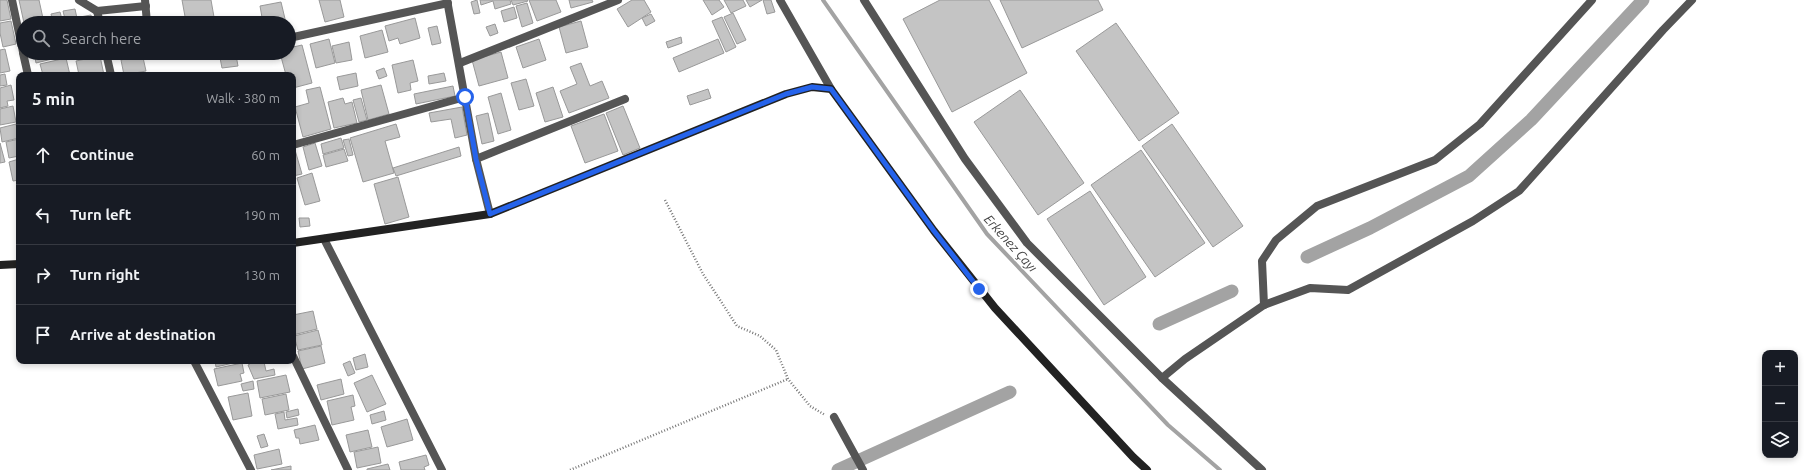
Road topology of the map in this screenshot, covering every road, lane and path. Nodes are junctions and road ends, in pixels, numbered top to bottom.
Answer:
1 (12, 0) edge
2 (79, 0) edge
3 (618, 0) edge
4 (780, 0) edge
5 (864, 0) edge
6 (1592, 0) edge
7 (1692, 0) edge
8 (447, 1) edge
9 (145, 3) edge
10 (97, 11) junction
11 (98, 16) edge
12 (146, 16) edge
13 (16, 19) edge
14 (296, 36) edge
15 (25, 60) edge
16 (108, 60) edge
17 (460, 63) junction
18 (27, 72) edge
19 (110, 72) edge
20 (831, 89) junction
21 (465, 97) junction
22 (625, 99) dead end
23 (296, 144) edge
24 (476, 159) junction
25 (665, 200) dead end
26 (490, 214) junction
27 (324, 239) junction
28 (296, 243) edge
29 (16, 264) edge
30 (0, 265) edge
31 (1264, 305) junction
32 (296, 362) edge
33 (196, 364) edge
34 (1162, 378) junction
35 (788, 379) junction
36 (834, 417) joint
37 (251, 470) edge
38 (348, 470) edge
39 (442, 470) edge
40 (570, 470) edge
41 (863, 470) edge
42 (1147, 470) edge
43 (1262, 470) edge

1 - 13 street
2 - 10 street
3 - 17 street
4 - 20 street
5 - 34 street
6 - 31 street
7 - 31 street
8 - 14 street
8 - 17 street
9 - 10 street
9 - 12 street
10 - 11 street
15 - 18 street
16 - 19 street
17 - 21 street
20 - 26 street
20 - 42 street
21 - 23 street
21 - 24 street
22 - 24 street
24 - 26 street
25 - 35 path
26 - 27 street
27 - 28 street
27 - 39 street
29 - 30 street
31 - 34 street
32 - 38 street
33 - 37 street
34 - 43 street
35 - 36 path
35 - 40 path
36 - 41 street

